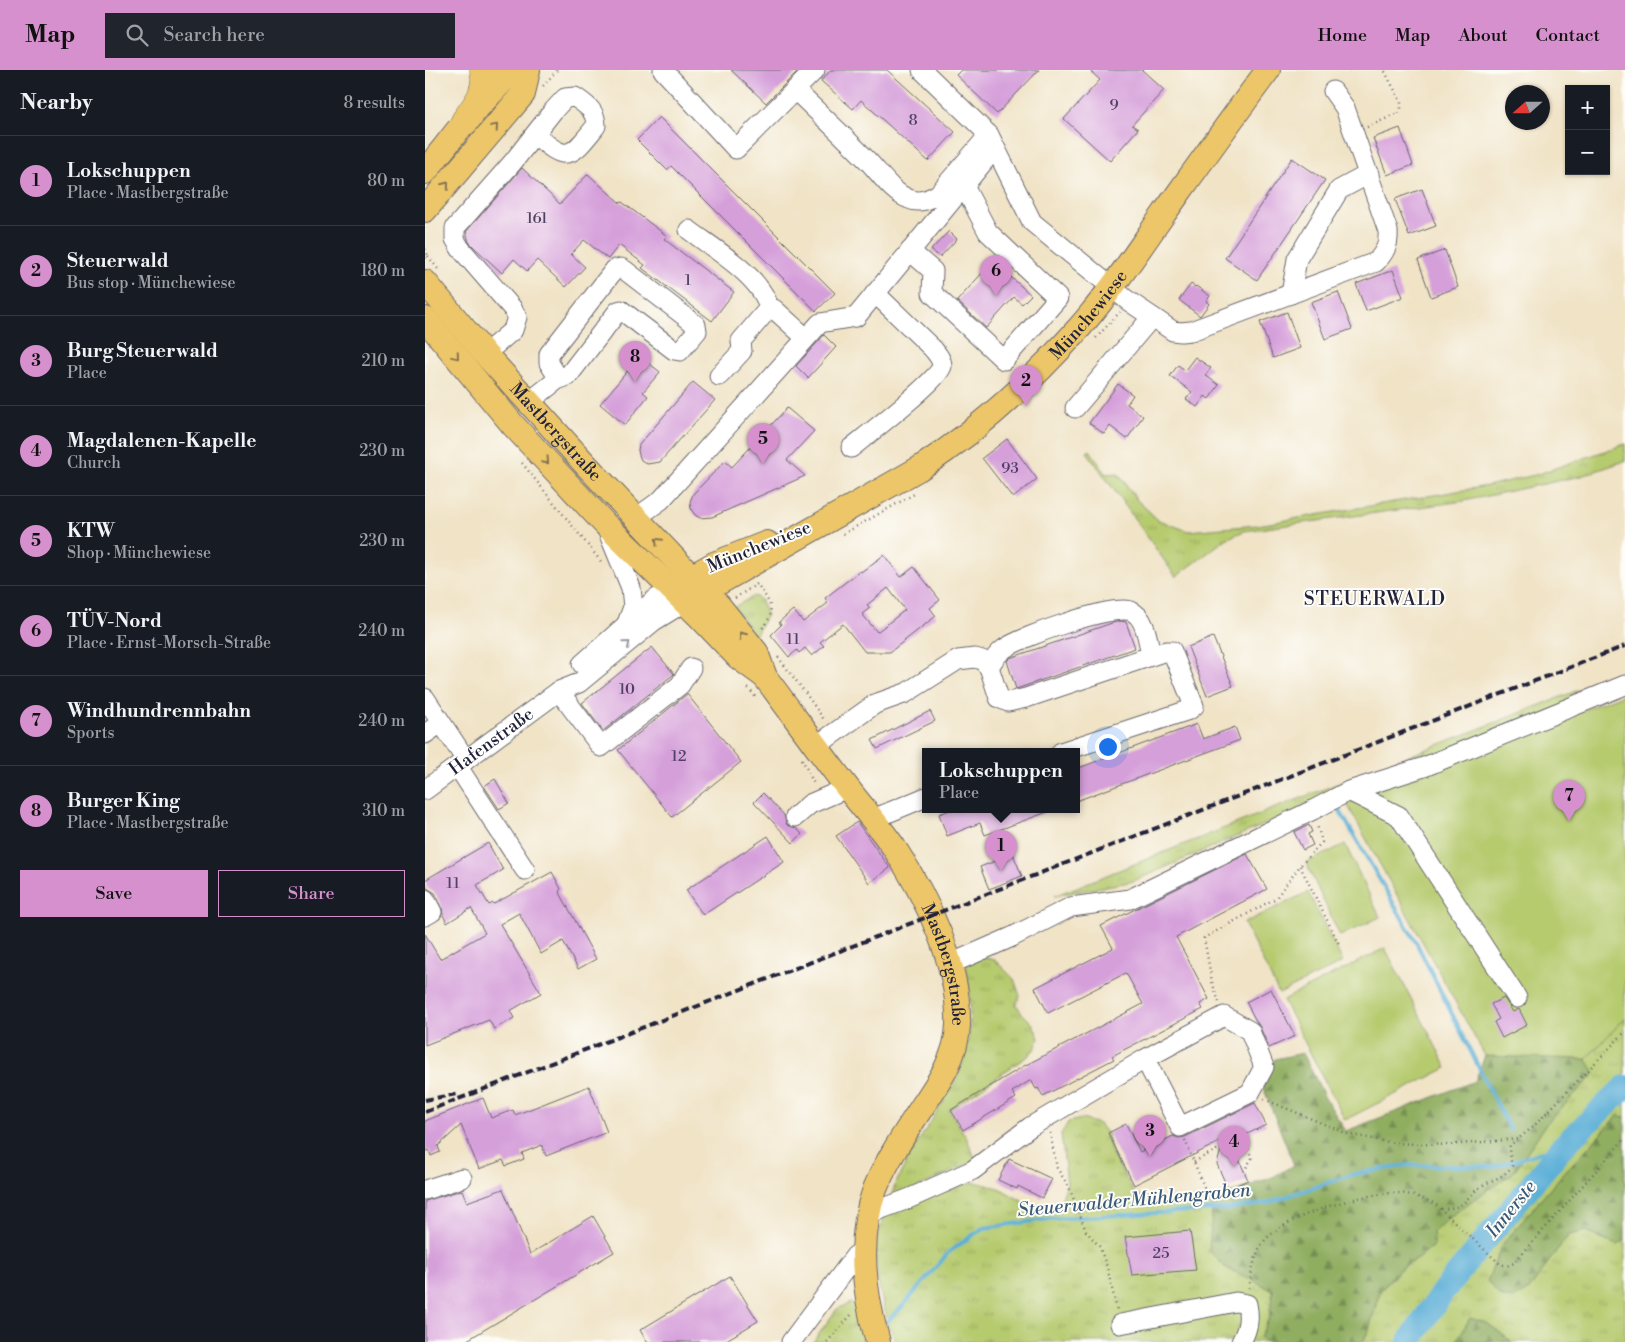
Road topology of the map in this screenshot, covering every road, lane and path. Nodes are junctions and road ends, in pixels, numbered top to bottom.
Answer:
1 (484, 70) edge
2 (513, 70) edge
3 (527, 70) edge
4 (540, 70) edge
5 (663, 70) edge
6 (1268, 70) edge
7 (1384, 70) edge
8 (809, 72) edge
9 (934, 74) edge
10 (795, 90) junction
11 (1333, 91) dead end
12 (523, 94) junction
13 (465, 121) junction
14 (1354, 132) junction
15 (535, 134) dead end
16 (992, 142) junction
17 (425, 172) edge
18 (1369, 174) junction
19 (964, 186) junction
20 (425, 210) edge
21 (689, 230) dead end
22 (425, 249) edge
23 (910, 251) junction
24 (425, 258) edge
25 (425, 282) edge
26 (1112, 288) junction
27 (875, 293) junction
28 (1291, 294) junction
29 (769, 308) junction
30 (1153, 318) junction
31 (425, 319) edge
32 (806, 338) junction
33 (485, 354) junction
34 (719, 376) dead end
35 (559, 379) junction
36 (529, 402) junction
37 (1075, 408) dead end
38 (851, 448) dead end
39 (518, 458) dead end
40 (636, 518) junction
41 (604, 523) junction
42 (609, 571) dead end
43 (705, 591) junction
44 (678, 596) junction
45 (626, 626) junction
46 (761, 633) dead end
47 (1151, 655) junction
48 (777, 656) dead end
49 (989, 667) junction
50 (691, 668) dead end
51 (765, 676) junction
52 (742, 681) dead end
53 (1625, 685) edge
54 (559, 691) junction
55 (425, 698) edge
56 (760, 703) dead end
57 (441, 722) junction
58 (425, 734) edge
59 (817, 745) junction
60 (1073, 748) edge
61 (462, 763) junction
62 (847, 788) junction
63 (425, 790) edge
64 (1349, 790) junction
65 (821, 799) junction
66 (922, 799) edge
67 (1313, 810) junction
68 (795, 817) dead end
69 (873, 819) junction
70 (1300, 866) junction
71 (525, 870) dead end
72 (425, 899) edge
73 (425, 916) edge
74 (1340, 946) dead end
75 (950, 964) junction
76 (1517, 998) dead end
77 (1224, 1016) junction
78 (1625, 1032) edge
79 (1145, 1059) junction
80 (1250, 1094) junction
81 (1047, 1117) junction
82 (1180, 1127) junction
83 (1625, 1138) edge
84 (1518, 1139) junction
85 (1194, 1162) junction
86 (1243, 1171) dead end
87 (462, 1178) dead end
88 (1205, 1189) dead end
89 (425, 1190) edge
90 (1441, 1209) junction
91 (868, 1214) junction
92 (864, 1248) junction
93 (1247, 1304) junction
94 (869, 1307) junction
95 (1120, 1324) joint
96 (791, 1342) edge
97 (827, 1342) edge
98 (878, 1342) edge
99 (1241, 1342) edge

1 - 13 highway
2 - 13 main road
3 - 4 street
3 - 12 main road
4 - 12 street
5 - 10 street
6 - 26 main road, Münchewiese
7 - 14 path
8 - 10 street
9 - 16 street
10 - 16 street
11 - 14 street
20 -> 12 main road
13 - 17 main road
14 - 18 street
15 - 33 street
16 - 19 street
16 - 26 street
18 - 28 street
18 - 28 street
19 - 23 street
19 - 23 street
21 - 29 street
22 - 24 path
23 - 27 street
25 - 33 main road, Mastbergstraße
26 - 30 street
26 - 43 main road, Münchewiese
27 - 32 street
27 - 38 street
28 - 30 street
29 - 32 street
29 - 34 street
30 - 37 street
31 -> 41 main road, Mastbergstraße
32 - 40 street
33 - 36 main road, Mastbergstraße
35 - 35 street
35 - 36 street
36 - 40 main road, Mastbergstraße
39 - 42 path
43 -> 40 main road, Mastbergstraße
41 - 44 main road, Mastbergstraße
41 - 45 street
43 - 44 main road
43 - 46 path
51 -> 43 main road, Mastbergstraße
44 - 45 street, Hafenstraße
44 - 51 main road, Mastbergstraße
54 -> 44 street, Hafenstraße
45 - 54 street, Hafenstraße
47 - 49 street
47 - 49 street
47 - 60 street
48 - 59 path
49 - 59 street
50 - 54 street
51 - 59 main road, Mastbergstraße
52 - 56 path
53 - 64 street
54 - 61 street, Hafenstraße
55 - 57 street
57 - 58 street
57 - 61 street
59 - 62 main road, Mastbergstraße
59 - 65 path
61 - 63 street, Hafenstraße
61 - 71 street
62 - 65 street
62 - 69 main road, Mastbergstraße
64 - 67 street
64 - 76 street
65 - 68 street
66 - 69 street
67 - 70 path
67 - 75 street
69 - 75 main road, Mastbergstraße
70 - 74 path
70 - 77 path
72 - 73 street
75 - 91 main road, Mastbergstraße
77 - 79 street
77 - 80 street
78 - 84 path
79 - 81 street
79 - 82 street
80 - 82 street
80 - 84 path
81 - 91 street
81 - 95 path
82 - 85 path
83 - 90 path
84 - 90 path
85 - 86 path
85 - 88 path
87 - 89 street
90 - 93 path
91 - 92 main road, Mastbergstraße
92 - 94 main road, Mastbergstraße
92 - 96 street
93 - 95 street
93 - 99 street
94 - 97 path
94 - 98 main road, Mastbergstraße

